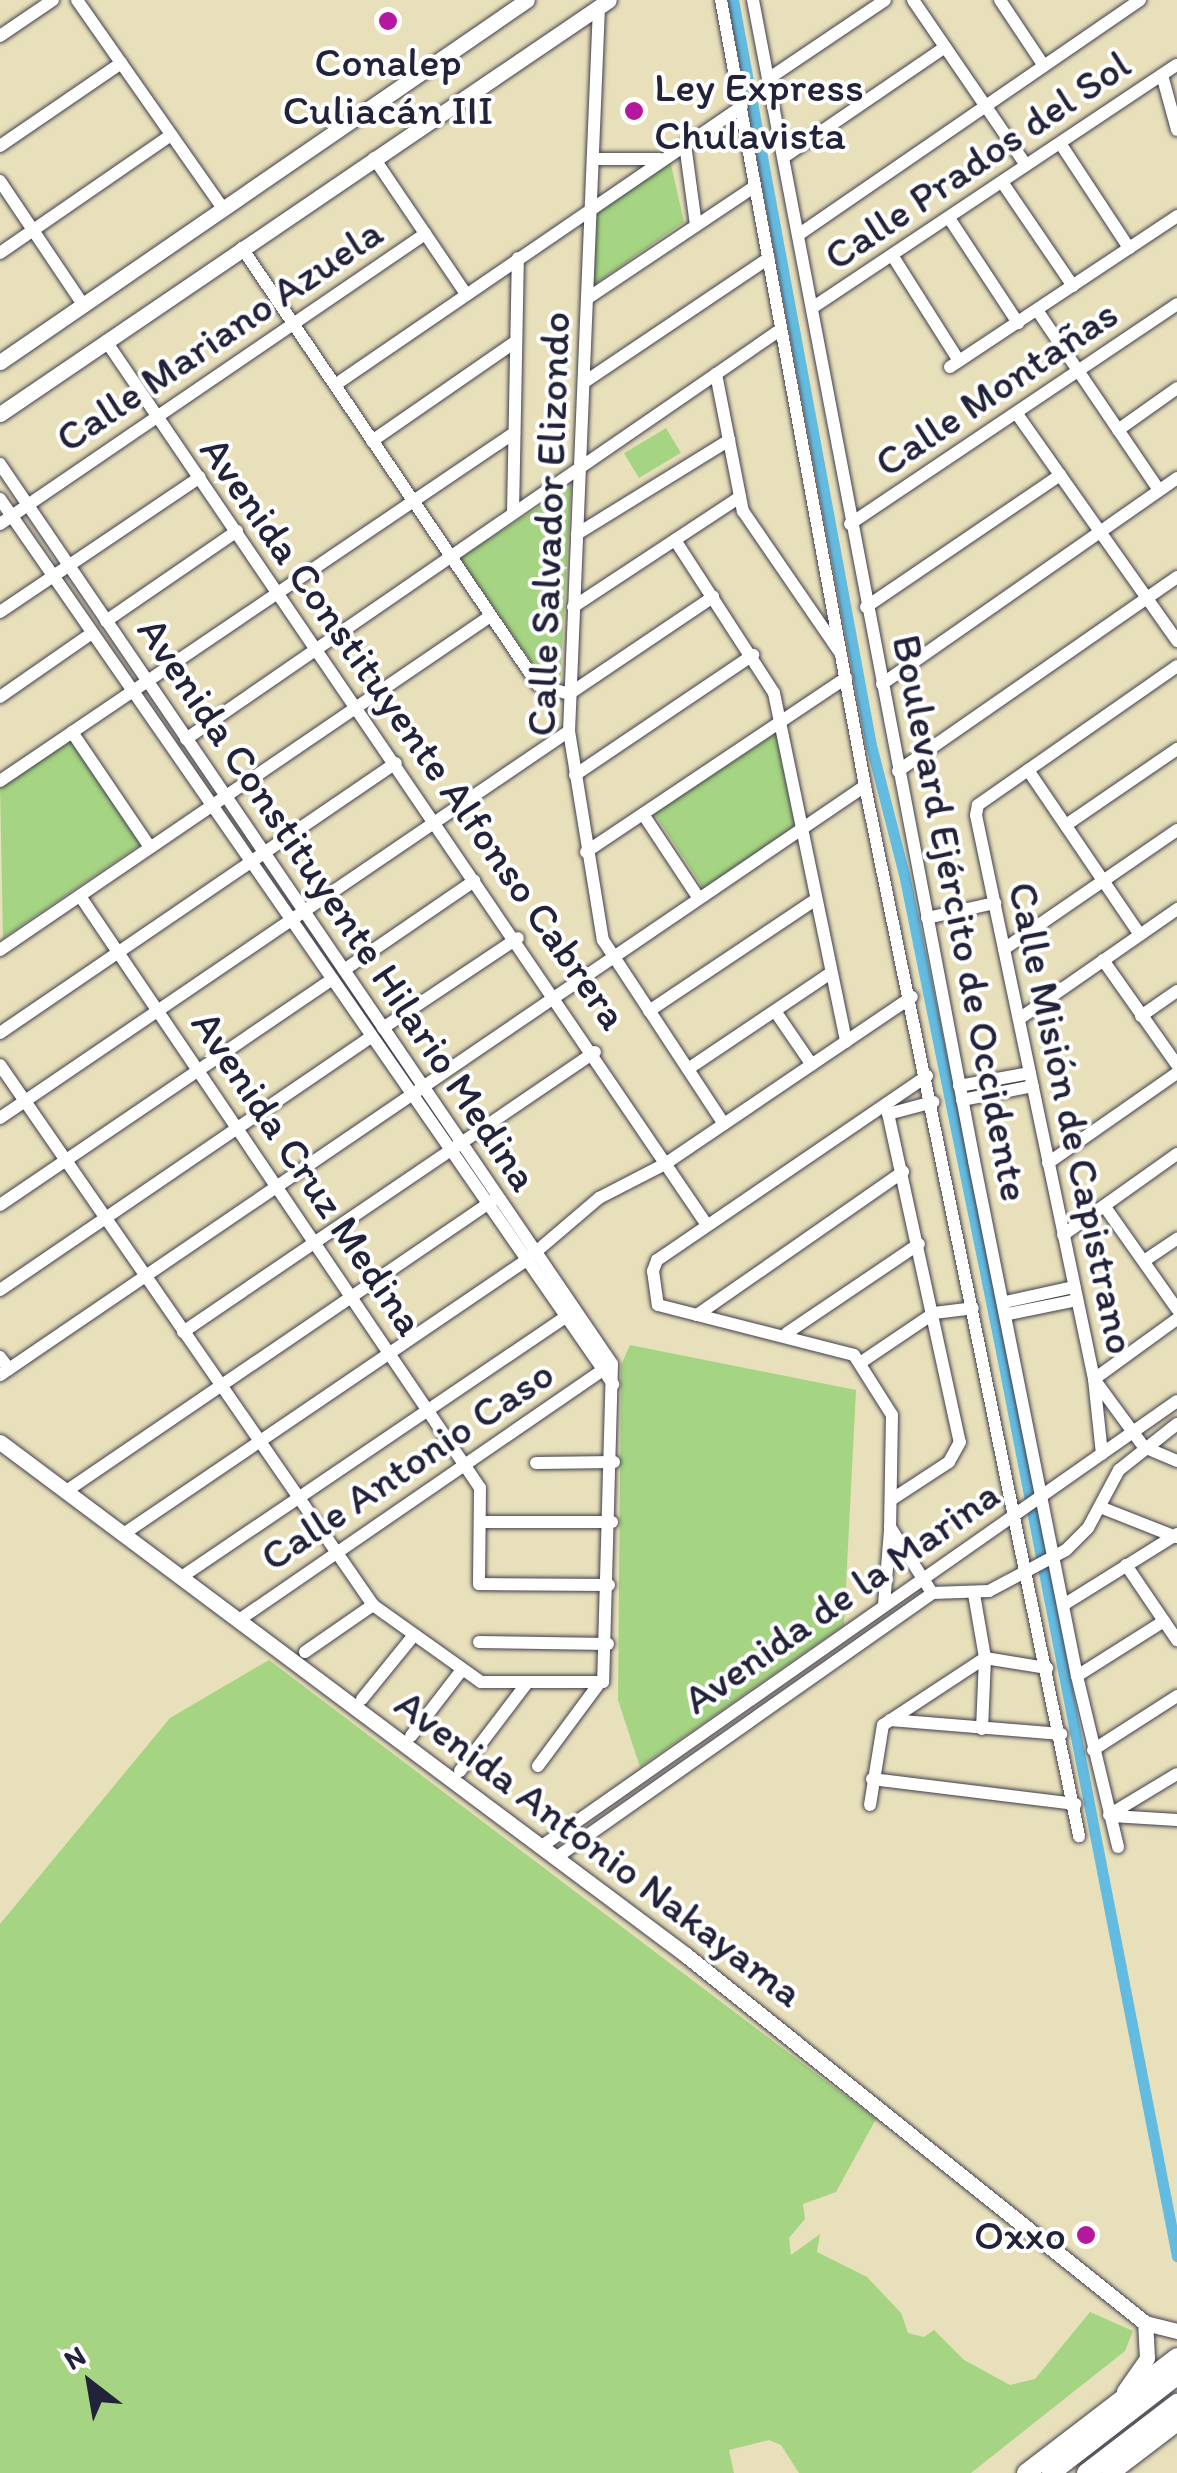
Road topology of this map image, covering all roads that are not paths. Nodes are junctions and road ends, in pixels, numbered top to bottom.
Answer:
1 (53, 0) edge
2 (77, 0) edge
3 (526, 0) edge
4 (721, 0) edge
5 (753, 0) edge
6 (885, 0) edge
7 (913, 0) edge
8 (1140, 0) edge
9 (1004, 2) edge
10 (604, 3) edge
11 (0, 36) edge
12 (945, 47) junction
13 (120, 62) junction
14 (1177, 64) edge
15 (1044, 66) junction
16 (1162, 74) junction
17 (768, 78) junction
18 (742, 106) junction
19 (986, 106) junction
20 (1177, 130) edge
21 (172, 135) junction
22 (1060, 143) junction
23 (685, 144) junction
24 (0, 146) edge
25 (784, 156) junction
26 (374, 158) junction
27 (594, 160) junction
28 (663, 160) junction
29 (1026, 165) junction
30 (0, 181) edge
31 (1002, 182) junction
32 (755, 186) junction
33 (592, 208) junction
34 (224, 210) junction
35 (1177, 216) edge
36 (950, 218) junction
37 (696, 226) junction
38 (34, 230) junction
39 (425, 234) junction
40 (798, 235) junction
41 (242, 248) junction
42 (1129, 248) junction
43 (0, 254) edge
44 (892, 256) junction
45 (518, 258) junction
46 (769, 258) junction
47 (1073, 286) junction
48 (466, 294) junction
49 (588, 298) junction
50 (1177, 304) edge
51 (84, 306) junction
52 (812, 308) junction
53 (1037, 310) junction
54 (1018, 322) junction
55 (293, 324) junction
56 (777, 332) junction
57 (106, 341) junction
58 (515, 342) junction
59 (0, 362) edge
60 (1079, 372) junction
61 (716, 374) junction
62 (586, 381) junction
63 (335, 384) junction
64 (1177, 388) edge
65 (0, 414) edge
66 (1017, 414) junction
67 (157, 417) junction
68 (1118, 430) junction
69 (514, 433) junction
70 (728, 440) junction
71 (372, 441) junction
72 (0, 464) edge
73 (581, 466) junction
74 (1060, 475) junction
75 (200, 477) junction
76 (1177, 478) edge
77 (1159, 490) junction
78 (740, 497) junction
79 (0, 499) edge
80 (412, 500) junction
81 (28, 505) junction
82 (513, 513) junction
83 (6, 520) edge
84 (850, 524) junction
85 (237, 530) junction
86 (1100, 532) junction
87 (577, 534) junction
88 (675, 540) junction
89 (449, 557) junction
90 (69, 566) junction
91 (53, 576) junction
92 (1177, 578) edge
93 (279, 591) junction
94 (713, 597) junction
95 (1147, 598) junction
96 (573, 607) junction
97 (866, 607) junction
98 (0, 612) edge
99 (489, 617) junction
100 (106, 621) junction
101 (92, 633) junction
102 (1177, 642) edge
103 (318, 648) junction
104 (753, 656) junction
105 (843, 658) junction
106 (1177, 666) edge
107 (846, 678) junction
108 (147, 680) junction
109 (882, 684) junction
110 (134, 689) junction
111 (569, 694) junction
112 (0, 697) edge
113 (358, 707) junction
114 (780, 722) junction
115 (569, 731) junction
116 (72, 732) junction
117 (186, 739) junction
118 (1177, 748) edge
119 (396, 763) junction
120 (1028, 770) junction
121 (898, 771) junction
122 (575, 775) junction
123 (0, 781) edge
124 (866, 786) junction
125 (225, 796) junction
126 (213, 805) junction
127 (642, 814) junction
128 (435, 824) junction
129 (1066, 825) junction
130 (801, 827) junction
131 (1177, 830) edge
132 (150, 847) junction
133 (586, 852) junction
134 (257, 856) junction
135 (1104, 880) junction
136 (474, 881) junction
137 (80, 896) junction
138 (698, 897) junction
139 (816, 899) junction
140 (995, 903) junction
141 (1177, 909) edge
142 (298, 916) junction
143 (927, 918) junction
144 (1140, 935) junction
145 (518, 938) junction
146 (1, 946) edge
147 (1004, 950) junction
148 (118, 952) junction
149 (612, 956) junction
150 (1103, 960) junction
151 (831, 973) junction
152 (338, 975) junction
153 (1177, 991) edge
154 (556, 994) junction
155 (912, 997) junction
156 (775, 1010) junction
157 (158, 1011) junction
158 (649, 1011) junction
159 (1141, 1016) junction
160 (1019, 1019) junction
161 (384, 1028) junction
162 (0, 1032) edge
163 (371, 1037) junction
164 (846, 1042) junction
165 (595, 1052) junction
166 (0, 1065) edge
167 (812, 1065) junction
168 (1177, 1065) edge
169 (198, 1070) junction
170 (688, 1070) junction
171 (1177, 1073) edge
172 (927, 1076) junction
173 (1032, 1080) junction
174 (415, 1089) junction
175 (961, 1093) junction
176 (26, 1101) junction
177 (932, 1102) junction
178 (887, 1108) junction
179 (0, 1118) edge
180 (724, 1124) junction
181 (238, 1128) junction
182 (455, 1147) junction
183 (1177, 1154) edge
184 (66, 1160) junction
185 (1048, 1163) junction
186 (665, 1164) junction
187 (903, 1172) junction
188 (276, 1184) junction
189 (492, 1201) junction
190 (0, 1205) edge
191 (1105, 1207) junction
192 (106, 1218) junction
193 (707, 1225) junction
194 (1063, 1236) junction
195 (1177, 1239) edge
196 (316, 1242) junction
197 (919, 1244) junction
198 (530, 1258) junction
199 (1144, 1262) junction
200 (144, 1274) junction
201 (0, 1290) edge
202 (1075, 1294) junction
203 (353, 1296) junction
204 (974, 1308) junction
205 (1007, 1308) junction
206 (1177, 1308) edge
207 (934, 1313) junction
208 (697, 1315) junction
209 (563, 1319) junction
210 (1177, 1319) edge
211 (183, 1332) junction
212 (787, 1333) junction
213 (391, 1352) junction
214 (0, 1357) edge
215 (860, 1362) junction
216 (612, 1364) junction
217 (4, 1372) edge
218 (600, 1372) junction
219 (1094, 1379) junction
220 (614, 1384) junction
221 (220, 1386) junction
222 (1177, 1401) edge
223 (430, 1409) junction
224 (1177, 1424) edge
225 (1133, 1432) junction
226 (0, 1442) edge
227 (258, 1442) junction
228 (1144, 1447) junction
229 (1102, 1454) junction
230 (1177, 1461) edge
231 (614, 1462) junction
232 (536, 1463) dead end
233 (465, 1465) junction
234 (65, 1492) junction
235 (1040, 1497) junction
236 (297, 1499) junction
237 (891, 1500) junction
238 (1100, 1507) junction
239 (1018, 1511) junction
240 (482, 1522) junction
241 (612, 1522) junction
242 (890, 1527) junction
243 (122, 1536) junction
244 (1176, 1536) edge
245 (334, 1554) junction
246 (1052, 1558) junction
247 (1126, 1566) junction
248 (1031, 1571) junction
249 (180, 1578) junction
250 (922, 1579) junction
251 (609, 1586) junction
252 (932, 1593) junction
253 (974, 1594) junction
254 (1065, 1604) junction
255 (373, 1605) junction
256 (884, 1605) junction
257 (239, 1620) junction
258 (1164, 1621) junction
259 (414, 1635) junction
260 (1177, 1640) edge
261 (479, 1642) dead end
262 (608, 1644) junction
263 (305, 1652) dead end
264 (985, 1658) junction
265 (1047, 1668) junction
266 (460, 1670) junction
267 (1076, 1676) junction
268 (602, 1681) junction
269 (528, 1683) junction
270 (1177, 1696) edge
271 (362, 1700) dead end
272 (890, 1720) junction
273 (982, 1728) junction
274 (1061, 1734) junction
275 (411, 1736) dead end
276 (1094, 1750) junction
277 (538, 1766) dead end
278 (460, 1771) dead end
279 (1177, 1774) edge
280 (872, 1780) junction
281 (1075, 1804) junction
282 (870, 1806) dead end
283 (1109, 1816) junction
284 (1177, 1820) edge
285 (1079, 1836) dead end
286 (542, 1846) junction
287 (1118, 1846) dead end
288 (557, 1857) junction
289 (1146, 2324) junction
290 (1177, 2331) edge
291 (1177, 2356) edge
292 (1172, 2380) edge
293 (1177, 2403) edge
294 (1111, 2407) junction
295 (1177, 2422) edge
296 (1026, 2473) edge
297 (1051, 2473) edge
298 (1086, 2473) edge
299 (1110, 2473) edge

1 - 11 street
2 - 13 street
3 - 34 main road
4 - 18 street, Boulevard Ejército de Occidente
5 - 17 street, Boulevard Ejército de Occidente
6 - 17 street
7 - 12 street
8 - 15 street
9 - 15 street
10 - 26 main road
10 - 27 street, Calle Salvador Elizondo
12 - 19 street
12 - 25 street
13 - 21 street
13 - 24 street
14 - 16 street, Calle Prados del Sol
15 - 19 street
16 - 20 street
16 - 22 street, Calle Prados del Sol
17 - 25 street, Boulevard Ejército de Occidente
18 - 23 street
18 - 32 street, Boulevard Ejército de Occidente
19 - 29 street
19 - 40 street
21 - 34 street
21 - 38 street
22 - 29 street, Calle Prados del Sol
22 - 42 street
23 - 28 street
23 - 37 street
25 - 40 street, Boulevard Ejército de Occidente
26 - 39 street
26 - 41 main road
27 - 28 street
27 - 33 street, Calle Salvador Elizondo
28 - 33 street
29 - 31 street, Calle Prados del Sol
30 - 38 street
31 - 36 street, Calle Prados del Sol
31 - 47 street
32 - 37 street
32 - 46 street, Boulevard Ejército de Occidente
33 - 45 street
33 - 49 street, Calle Salvador Elizondo
34 - 51 main road
35 - 42 street
36 - 44 street, Calle Prados del Sol
36 - 54 street
37 - 49 street
38 - 43 street
38 - 51 street
39 - 48 street
39 - 55 street, Calle Mariano Azuela
40 - 52 street, Boulevard Ejército de Occidente
41 - 55 street
41 - 57 main road
42 - 47 street
44 - 52 street, Calle Prados del Sol
44 - 54 street
45 - 48 street
45 - 58 street
46 - 56 street, Boulevard Ejército de Occidente
46 - 62 street
47 - 53 street
48 - 63 street
49 - 62 street, Calle Salvador Elizondo
50 - 60 street, Calle Montañas
51 - 59 main road
52 - 84 street, Boulevard Ejército de Occidente
53 - 54 street
53 - 60 street
55 - 63 street
55 - 67 street, Calle Mariano Azuela
56 - 61 street
56 - 105 street, Boulevard Ejército de Occidente
57 - 65 main road
57 - 67 street, Avenida Constituyente Alfonso Cabrera
58 - 69 street
58 - 71 street
60 - 66 street, Calle Montañas
60 - 68 street
61 - 70 street
61 - 73 street
62 - 73 street, Calle Salvador Elizondo
63 - 71 street
64 - 68 street
66 - 74 street
66 - 84 street, Calle Montañas
67 - 75 street, Avenida Constituyente Alfonso Cabrera
67 - 81 street, Calle Mariano Azuela
68 - 77 street
69 - 80 street
69 - 82 street
70 - 78 street
70 - 87 street
71 - 80 street
72 - 81 street, Avenida Constituyente Hilario Medina
73 - 82 street
73 - 87 street, Calle Salvador Elizondo
74 - 86 street
74 - 97 street
75 - 85 street, Avenida Constituyente Alfonso Cabrera
75 - 90 street
76 - 77 street
77 - 86 street
78 - 88 street
78 - 105 street
79 - 83 street, Avenida Constituyente Hilario Medina
80 - 89 street
80 - 93 street
81 - 83 street, Calle Mariano Azuela
81 - 90 street, Avenida Constituyente Hilario Medina
82 - 89 street
83 - 91 street, Avenida Constituyente Hilario Medina
84 - 97 street, Boulevard Ejército de Occidente
85 - 93 street, Avenida Constituyente Alfonso Cabrera
85 - 100 street
86 - 95 street
86 - 109 street
87 - 96 street, Calle Salvador Elizondo
88 - 94 street
88 - 96 street
89 - 99 street
89 - 103 street
90 - 91 street
90 - 100 street, Avenida Constituyente Hilario Medina
91 - 98 street
91 - 101 street, Avenida Constituyente Hilario Medina
92 - 95 street
93 - 103 street, Avenida Constituyente Alfonso Cabrera
93 - 108 street
94 - 104 street
94 - 111 street
95 - 102 street
95 - 121 street
96 - 111 street, Calle Salvador Elizondo
97 - 109 street, Boulevard Ejército de Occidente
99 - 111 street
99 - 113 street
100 - 108 street, Avenida Constituyente Hilario Medina
101 - 110 street, Avenida Constituyente Hilario Medina
101 - 112 street
103 - 113 street, Avenida Constituyente Alfonso Cabrera
103 - 117 street
104 - 114 street
104 - 122 street
105 - 107 street, Boulevard Ejército de Occidente
106 - 120 street
107 - 114 street
107 - 124 street, Boulevard Ejército de Occidente
108 - 110 street
108 - 117 street, Avenida Constituyente Hilario Medina
109 - 121 street, Boulevard Ejército de Occidente
110 - 116 street
110 - 126 street, Avenida Constituyente Hilario Medina
111 - 115 street, Calle Salvador Elizondo
113 - 119 street, Avenida Constituyente Alfonso Cabrera
113 - 125 street
114 - 127 street
114 - 130 street
115 - 122 street, Calle Salvador Elizondo
115 - 128 street
116 - 123 street
116 - 132 street
117 - 125 street, Avenida Constituyente Hilario Medina
118 - 129 street
119 - 128 street, Avenida Constituyente Alfonso Cabrera
119 - 134 street
120 - 129 street
120 - 140 street, Calle Misión de Capistrano
121 - 143 street, Boulevard Ejército de Occidente
122 - 133 street, Calle Salvador Elizondo
124 - 130 street
124 - 155 street, Boulevard Ejército de Occidente
125 - 126 street
125 - 134 street, Avenida Constituyente Hilario Medina
126 - 132 street
126 - 134 street, Avenida Constituyente Hilario Medina
127 - 133 street
127 - 138 street
128 - 136 street, Avenida Constituyente Alfonso Cabrera
128 - 142 street
129 - 135 street
130 - 138 street
130 - 139 street
131 - 135 street
132 - 137 street
133 - 149 street, Calle Salvador Elizondo
134 - 142 street, Avenida Constituyente Hilario Medina
134 - 148 street
135 - 144 street
135 - 147 street
136 - 145 street, Avenida Constituyente Alfonso Cabrera
136 - 152 street
137 - 146 street
137 - 148 street, Avenida Cruz Medina
138 - 149 street
139 - 151 street
139 - 158 street
140 - 143 street
140 - 147 street, Calle Misión de Capistrano
141 - 144 street
142 - 152 street, Avenida Constituyente Hilario Medina
142 - 157 street
143 - 175 street, Boulevard Ejército de Occidente
144 - 150 street
145 - 154 street, Avenida Constituyente Alfonso Cabrera
145 - 161 street
147 - 160 street, Calle Misión de Capistrano
148 - 157 street, Avenida Cruz Medina
148 - 162 street
149 - 154 street
149 - 158 street, Calle Salvador Elizondo
150 - 159 street
150 - 160 street
151 - 156 street
151 - 164 street
152 - 161 street, Avenida Constituyente Hilario Medina
152 - 163 street, Avenida Constituyente Hilario Medina
152 - 169 street
153 - 159 street
154 - 165 street, Avenida Constituyente Alfonso Cabrera
154 - 174 street
155 - 164 street
155 - 172 street, Boulevard Ejército de Occidente
156 - 167 street
156 - 170 street
157 - 169 street, Avenida Cruz Medina
157 - 176 street
158 - 170 street, Calle Salvador Elizondo
159 - 168 street
160 - 173 street, Calle Misión de Capistrano
161 - 174 street, Avenida Constituyente Hilario Medina
163 - 174 street, Avenida Constituyente Hilario Medina
163 - 181 street
164 - 167 street
165 - 182 street
165 - 186 street, Avenida Constituyente Alfonso Cabrera
166 - 176 street
167 - 180 street
169 - 181 street, Avenida Cruz Medina
169 - 184 street
170 - 180 street, Calle Salvador Elizondo
171 - 185 street
172 - 177 street, Boulevard Ejército de Occidente
172 - 178 street
173 - 175 street
173 - 185 street, Calle Misión de Capistrano
174 - 182 street, Avenida Constituyente Hilario Medina
174 - 188 street
175 - 205 street, Boulevard Ejército de Occidente
176 - 179 street
176 - 184 street
177 - 178 street
177 - 204 street, Boulevard Ejército de Occidente
178 - 187 street
178 - 193 street
180 - 186 street
181 - 188 street, Avenida Cruz Medina
181 - 192 street
182 - 189 street, Avenida Constituyente Hilario Medina
182 - 196 street
183 - 191 street
184 - 190 street
184 - 192 street
185 - 194 street, Calle Misión de Capistrano
186 - 193 street, Avenida Constituyente Alfonso Cabrera
186 - 198 street
187 - 197 street
187 - 208 street
188 - 196 street, Avenida Cruz Medina
188 - 200 street
189 - 198 street, Avenida Constituyente Hilario Medina
189 - 203 street
191 - 194 street
191 - 199 street
192 - 200 street
192 - 201 street
193 - 208 street
194 - 202 street, Calle Misión de Capistrano
195 - 199 street
196 - 203 street, Avenida Cruz Medina
196 - 211 street
197 - 207 street
197 - 212 street
198 - 209 street, Avenida Constituyente Hilario Medina
198 - 213 street
198 - 216 street, Avenida Constituyente Hilario Medina
199 - 206 street
200 - 211 street
200 - 217 street
202 - 205 street
202 - 219 street, Calle Misión de Capistrano
203 - 213 street, Avenida Cruz Medina
203 - 221 street
204 - 207 street
204 - 239 street, Boulevard Ejército de Occidente
205 - 235 street, Boulevard Ejército de Occidente
207 - 215 street
207 - 237 street
208 - 212 street
209 - 218 street, Avenida Constituyente Hilario Medina
209 - 223 street
210 - 219 street
211 - 221 street
212 - 215 street
213 - 223 street, Avenida Cruz Medina
213 - 227 street
214 - 217 street
215 - 237 street
216 - 218 street, Calle Antonio Caso
216 - 220 street, Avenida Constituyente Hilario Medina
218 - 220 street, Avenida Constituyente Hilario Medina
218 - 233 street, Calle Antonio Caso
219 - 225 street
219 - 229 street, Calle Misión de Capistrano
220 - 231 street, Avenida Constituyente Hilario Medina
221 - 227 street
221 - 234 street
222 - 225 street, Avenida de la Marina
223 - 233 street, Avenida Cruz Medina
223 - 236 street
224 - 228 street, Avenida de la Marina
225 - 228 street
225 - 229 street, Avenida de la Marina
226 - 234 main road, Avenida Antonio Nakayama
227 - 236 street
227 - 243 street
228 - 230 street
228 - 238 street, Avenida de la Marina
229 - 235 street, Avenida de la Marina
231 - 232 street
231 - 241 street, Avenida Constituyente Hilario Medina
233 - 240 street, Avenida Cruz Medina
233 - 245 street, Calle Antonio Caso
234 - 243 main road, Avenida Antonio Nakayama
235 - 239 street, Avenida de la Marina
235 - 246 street, Boulevard Ejército de Occidente
236 - 245 street
236 - 249 street
237 - 242 street
238 - 244 street
238 - 246 street, Avenida de la Marina
239 - 248 street, Boulevard Ejército de Occidente
239 - 250 street, Avenida de la Marina
240 - 241 street
240 - 251 street
241 - 251 street, Avenida Constituyente Hilario Medina
242 - 250 street
242 - 256 street
243 - 249 main road, Avenida Antonio Nakayama
244 - 247 street
245 - 255 street
245 - 257 street, Calle Antonio Caso
246 - 248 street, Avenida de la Marina
246 - 254 street, Boulevard Ejército de Occidente
247 - 254 street
247 - 258 street
248 - 253 street, Avenida de la Marina
248 - 265 street, Boulevard Ejército de Occidente
249 - 257 main road, Avenida Antonio Nakayama
250 - 252 street
250 - 256 street, Avenida de la Marina
251 - 262 street, Avenida Constituyente Hilario Medina
252 - 253 street, Avenida de la Marina
252 - 288 street, Avenida de la Marina
253 - 264 street
254 - 267 street, Boulevard Ejército de Occidente
255 - 259 street
255 - 263 street
256 - 286 street, Avenida de la Marina
257 - 286 main road, Avenida Antonio Nakayama
258 - 260 street
258 - 267 street
259 - 266 street
259 - 271 street
261 - 262 street
262 - 268 street, Avenida Constituyente Hilario Medina
264 - 265 street
264 - 272 street
264 - 273 street
265 - 274 street, Boulevard Ejército de Occidente
266 - 269 street
266 - 275 street
267 - 276 street, Boulevard Ejército de Occidente
268 - 269 street
268 - 277 street
269 - 278 street
270 - 276 street
272 - 273 street
272 - 280 street
273 - 274 street
274 - 281 street, Boulevard Ejército de Occidente
276 - 283 street, Boulevard Ejército de Occidente
279 - 283 street
280 - 281 street
280 - 282 street
281 - 285 street, Boulevard Ejército de Occidente
283 - 284 street
283 - 287 street, Boulevard Ejército de Occidente
286 - 288 main road, Avenida Antonio Nakayama
288 - 289 main road, Avenida Antonio Nakayama
289 - 290 main road, Avenida Antonio Nakayama
289 - 294 main road
291 - 294 highway
292 - 297 highway
293 - 298 highway
294 - 296 highway
295 - 299 highway

